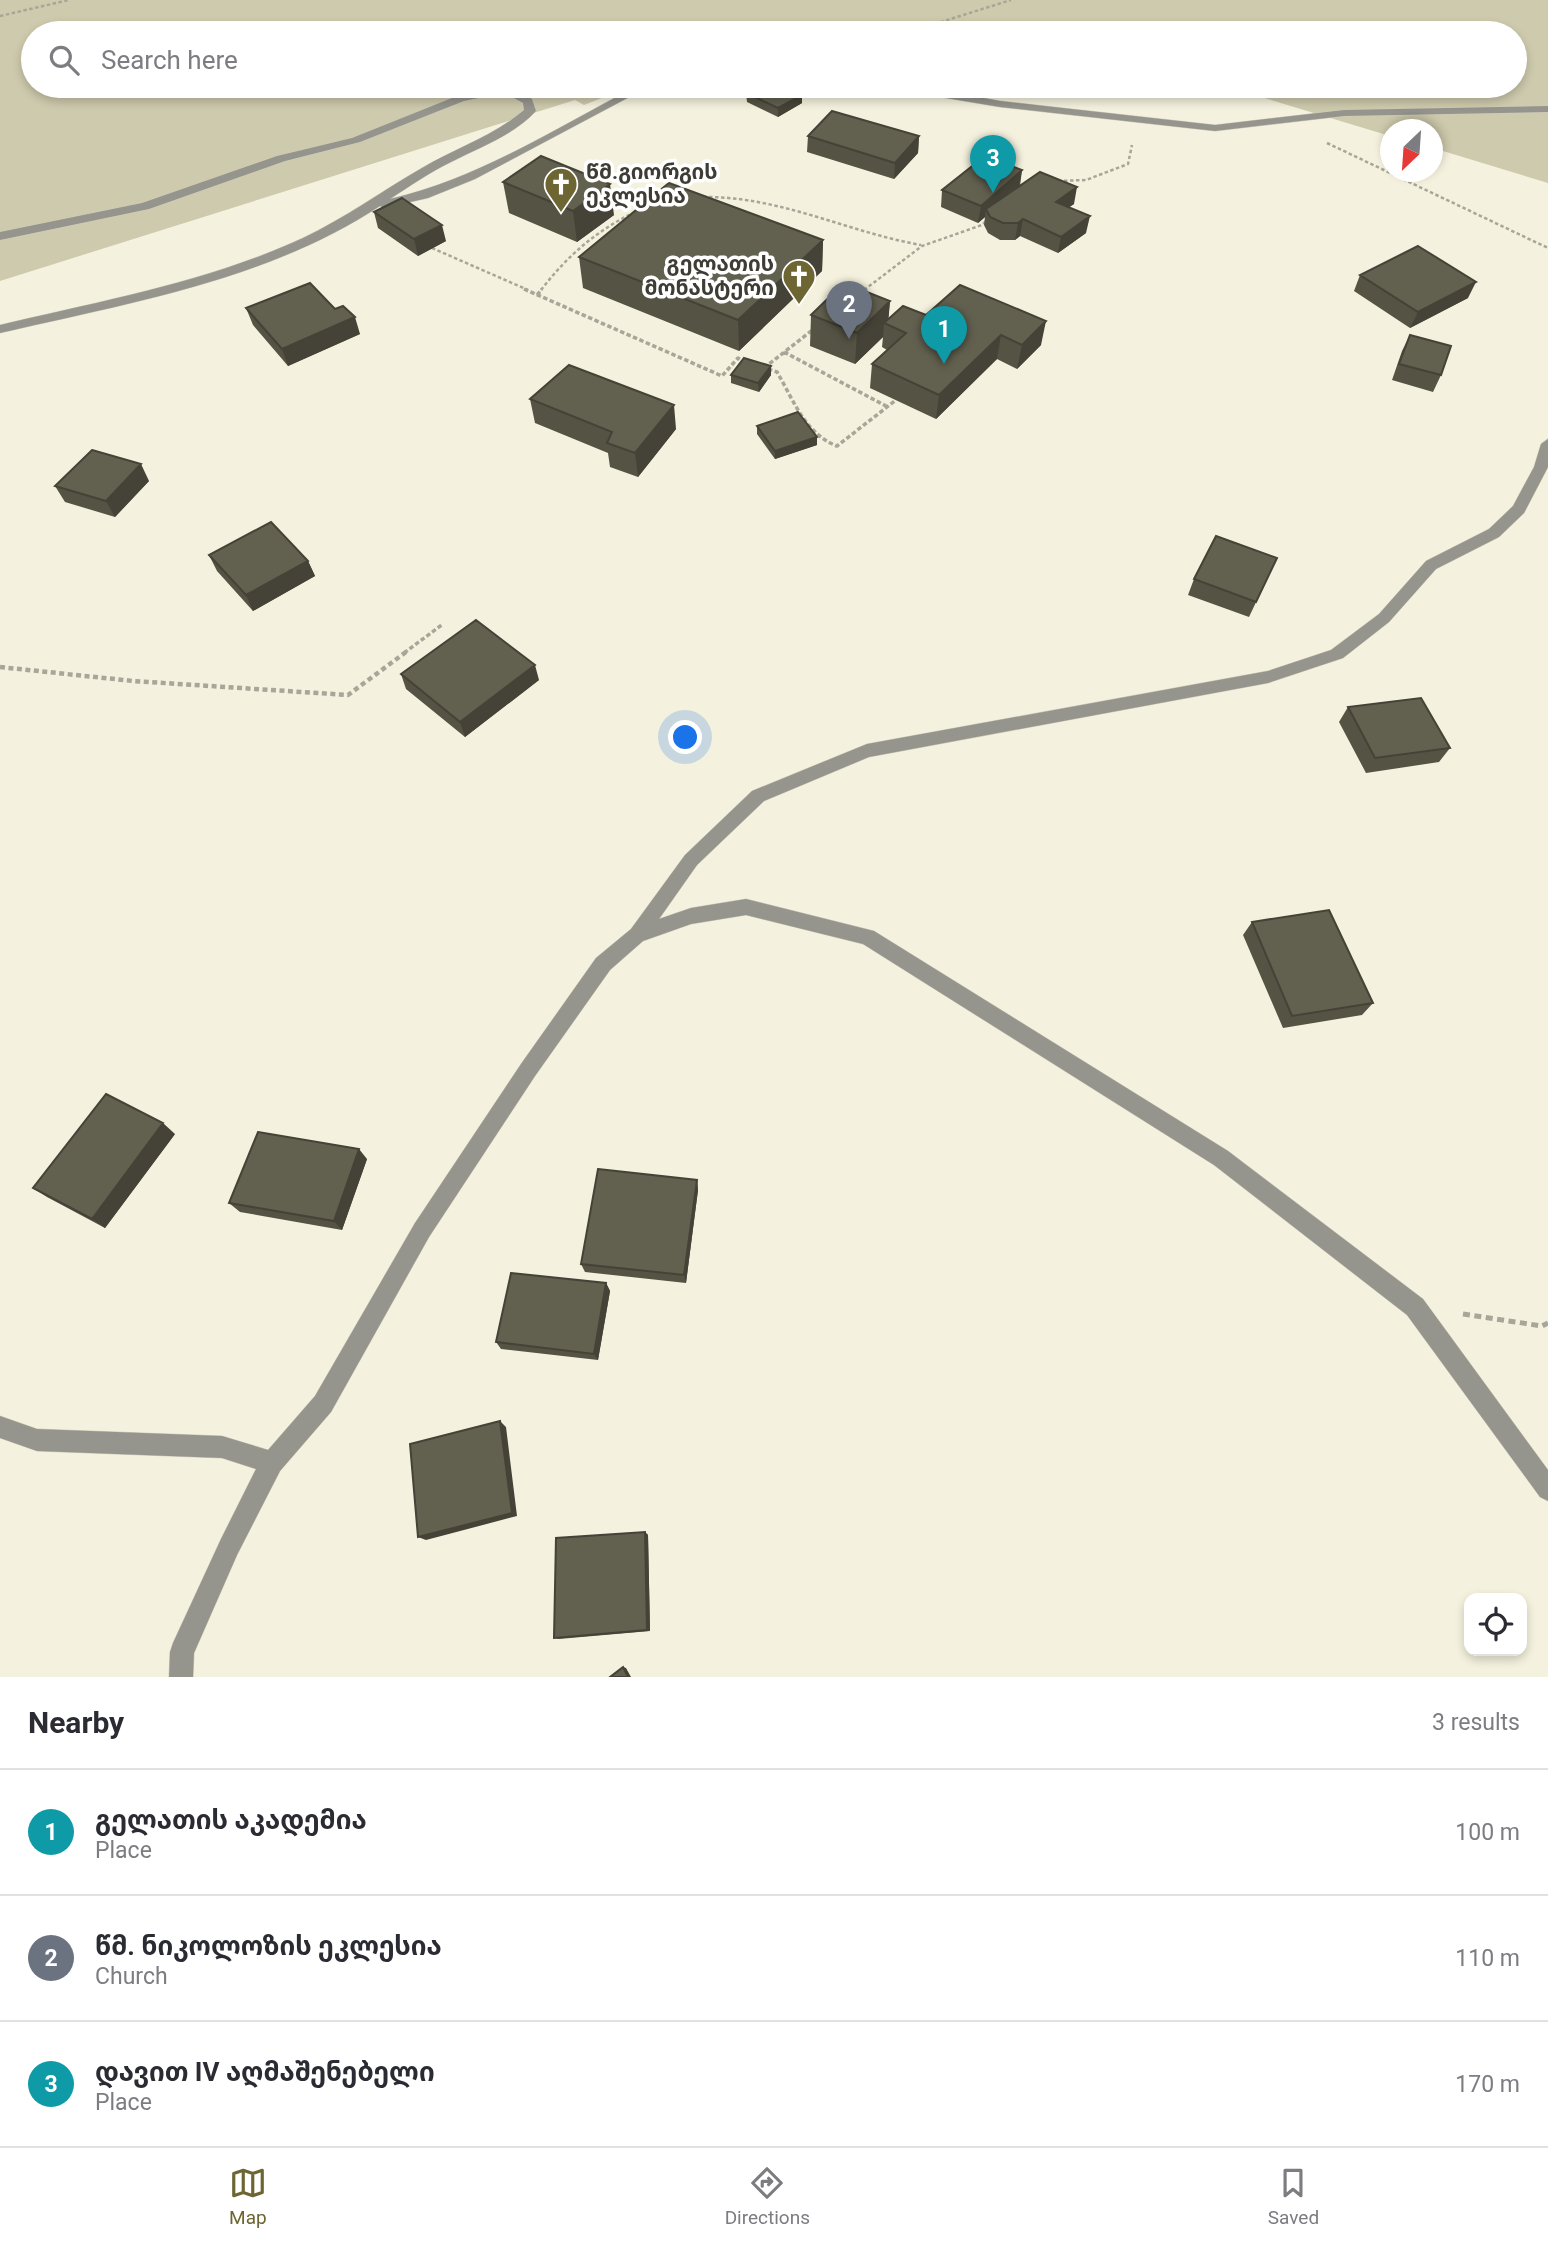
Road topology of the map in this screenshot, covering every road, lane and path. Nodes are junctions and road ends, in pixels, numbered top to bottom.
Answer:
1 (69, 0) edge
2 (1011, 0) edge
3 (0, 16) edge
4 (944, 21) edge
5 (466, 98) edge
6 (522, 98) edge
7 (621, 98) edge
8 (964, 98) edge
9 (1548, 109) edge
10 (1279, 120) junction
11 (1137, 121) junction
12 (1046, 182) edge
13 (691, 198) edge
14 (371, 208) junction
15 (642, 209) edge
16 (992, 215) edge
17 (0, 236) edge
18 (922, 246) junction
19 (432, 248) edge
20 (1548, 248) edge
21 (537, 295) junction
22 (858, 295) edge
23 (816, 328) edge
24 (0, 329) edge
25 (784, 352) junction
26 (751, 363) edge
27 (896, 400) edge
28 (886, 407) junction
29 (1548, 444) edge
30 (443, 624) dead end
31 (0, 667) edge
32 (637, 935) junction
33 (1415, 1307) junction
34 (1548, 1323) edge
35 (0, 1427) edge
36 (272, 1462) junction
37 (1548, 1489) edge
38 (181, 1677) edge

1 - 3 path
2 - 4 path
5 - 17 street
6 - 14 street
7 - 14 street
8 - 11 street
9 - 10 street
10 - 11 street
10 - 20 path
11 - 12 path
13 - 18 path
14 - 24 street
15 - 21 path
16 - 18 path
18 - 22 path
19 - 21 path
21 - 26 path
23 - 25 path
25 - 28 path
25 - 28 path
27 - 28 path
29 - 32 street
30 - 31 path
32 - 33 street
32 - 36 street
33 - 34 path
33 - 37 street
35 - 36 street
36 - 38 street

